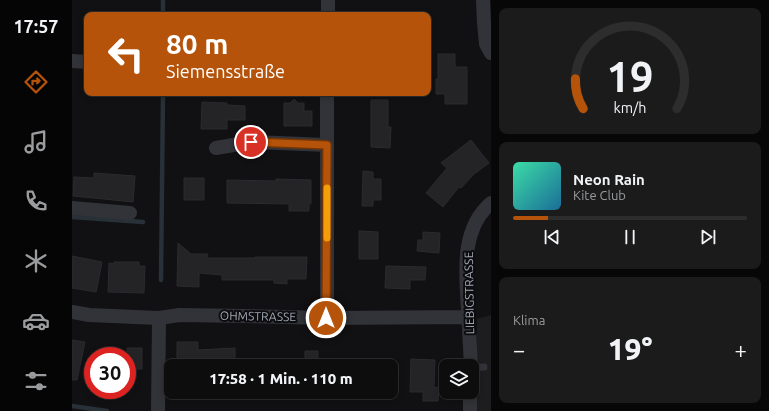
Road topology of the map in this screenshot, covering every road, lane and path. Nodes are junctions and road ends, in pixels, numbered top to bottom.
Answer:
1 (328, 0) edge
2 (483, 0) edge
3 (328, 12) edge
4 (491, 53) edge
5 (72, 62) edge
6 (84, 62) edge
7 (327, 96) edge
8 (327, 145) junction
9 (216, 148) dead end
10 (491, 203) edge
11 (72, 208) edge
12 (130, 213) dead end
13 (72, 312) edge
14 (469, 317) junction
15 (159, 318) junction
16 (326, 318) junction
17 (475, 359) edge
18 (470, 399) edge
19 (158, 411) edge
20 (470, 411) edge

1 - 3 street
2 - 4 street
5 - 6 street
7 - 8 street
8 - 9 street
8 - 16 street
10 - 14 street, LIEBIGSTRASSE
11 - 12 street
13 - 15 street, OHMSTRASSE
14 - 16 street, OHMSTRASSE
14 - 17 street, LIEBIGSTRASSE
15 - 16 street, OHMSTRASSE
15 - 19 street
18 - 20 street

